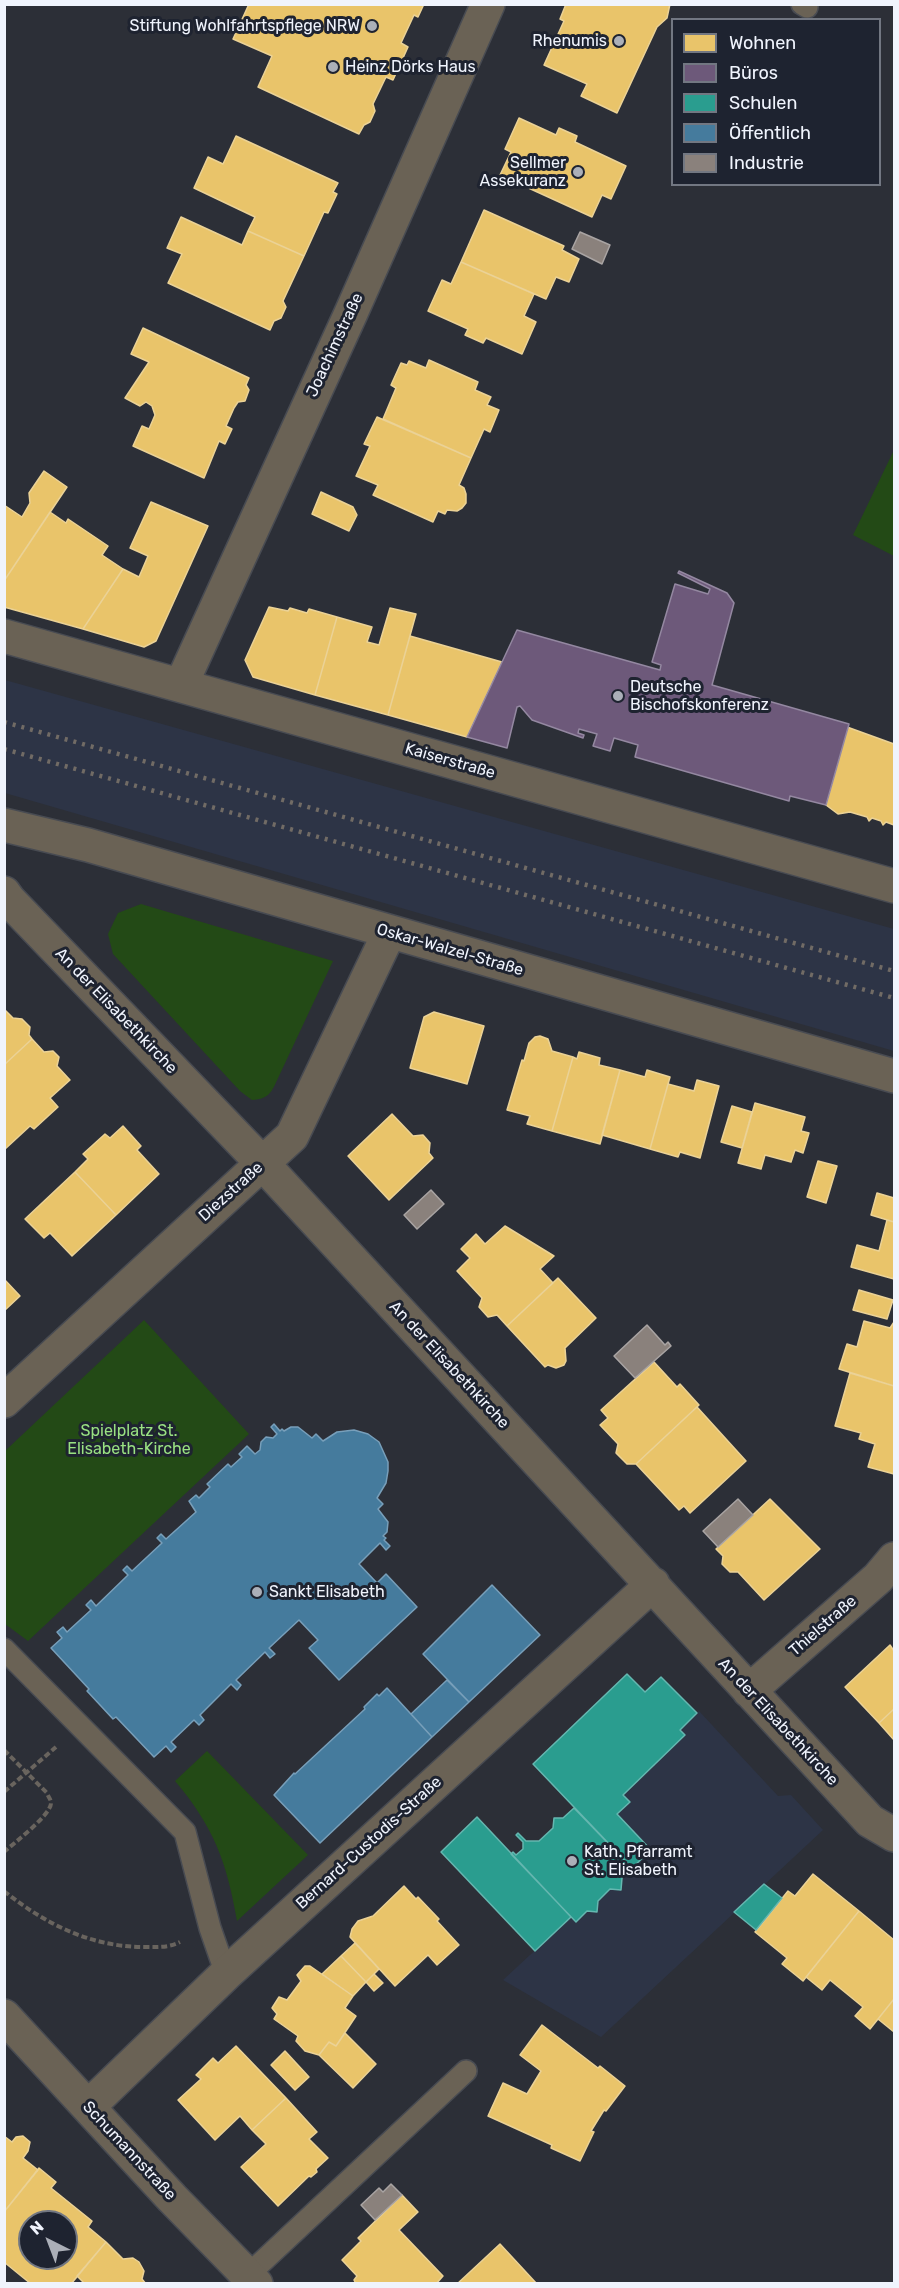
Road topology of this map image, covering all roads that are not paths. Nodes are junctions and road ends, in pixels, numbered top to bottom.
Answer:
1 (488, 4) edge
2 (4, 636) edge
3 (181, 685) junction
4 (4, 825) edge
5 (894, 886) edge
6 (4, 893) edge
7 (389, 933) junction
8 (894, 1076) edge
9 (263, 1164) junction
10 (4, 1401) edge
11 (894, 1559) edge
12 (653, 1584) junction
13 (4, 1649) edge
14 (748, 1691) junction
15 (894, 1835) edge
16 (226, 1974) junction
17 (4, 2016) edge
18 (466, 2071) dead end
19 (88, 2107) junction
20 (248, 2281) edge

1 - 3 street, Joachimstraße
2 - 3 street, Kaiserstraße
3 - 5 street, Kaiserstraße
4 - 7 street, Oskar-Walzel-Straße
6 - 9 street, An der Elisabethkirche
7 - 8 street, Oskar-Walzel-Straße
7 - 9 street, Diezstraße
9 - 10 street, Diezstraße
9 - 12 street, An der Elisabethkirche
11 - 14 street, Thielstraße
12 - 14 street, An der Elisabethkirche
12 - 16 street, Bernard-Custodis-Straße
13 - 16 lane
14 - 15 street, An der Elisabethkirche
16 - 19 street, Bernard-Custodis-Straße
17 - 19 street, Schumannstraße
18 - 20 lane
19 - 20 street, Schumannstraße

